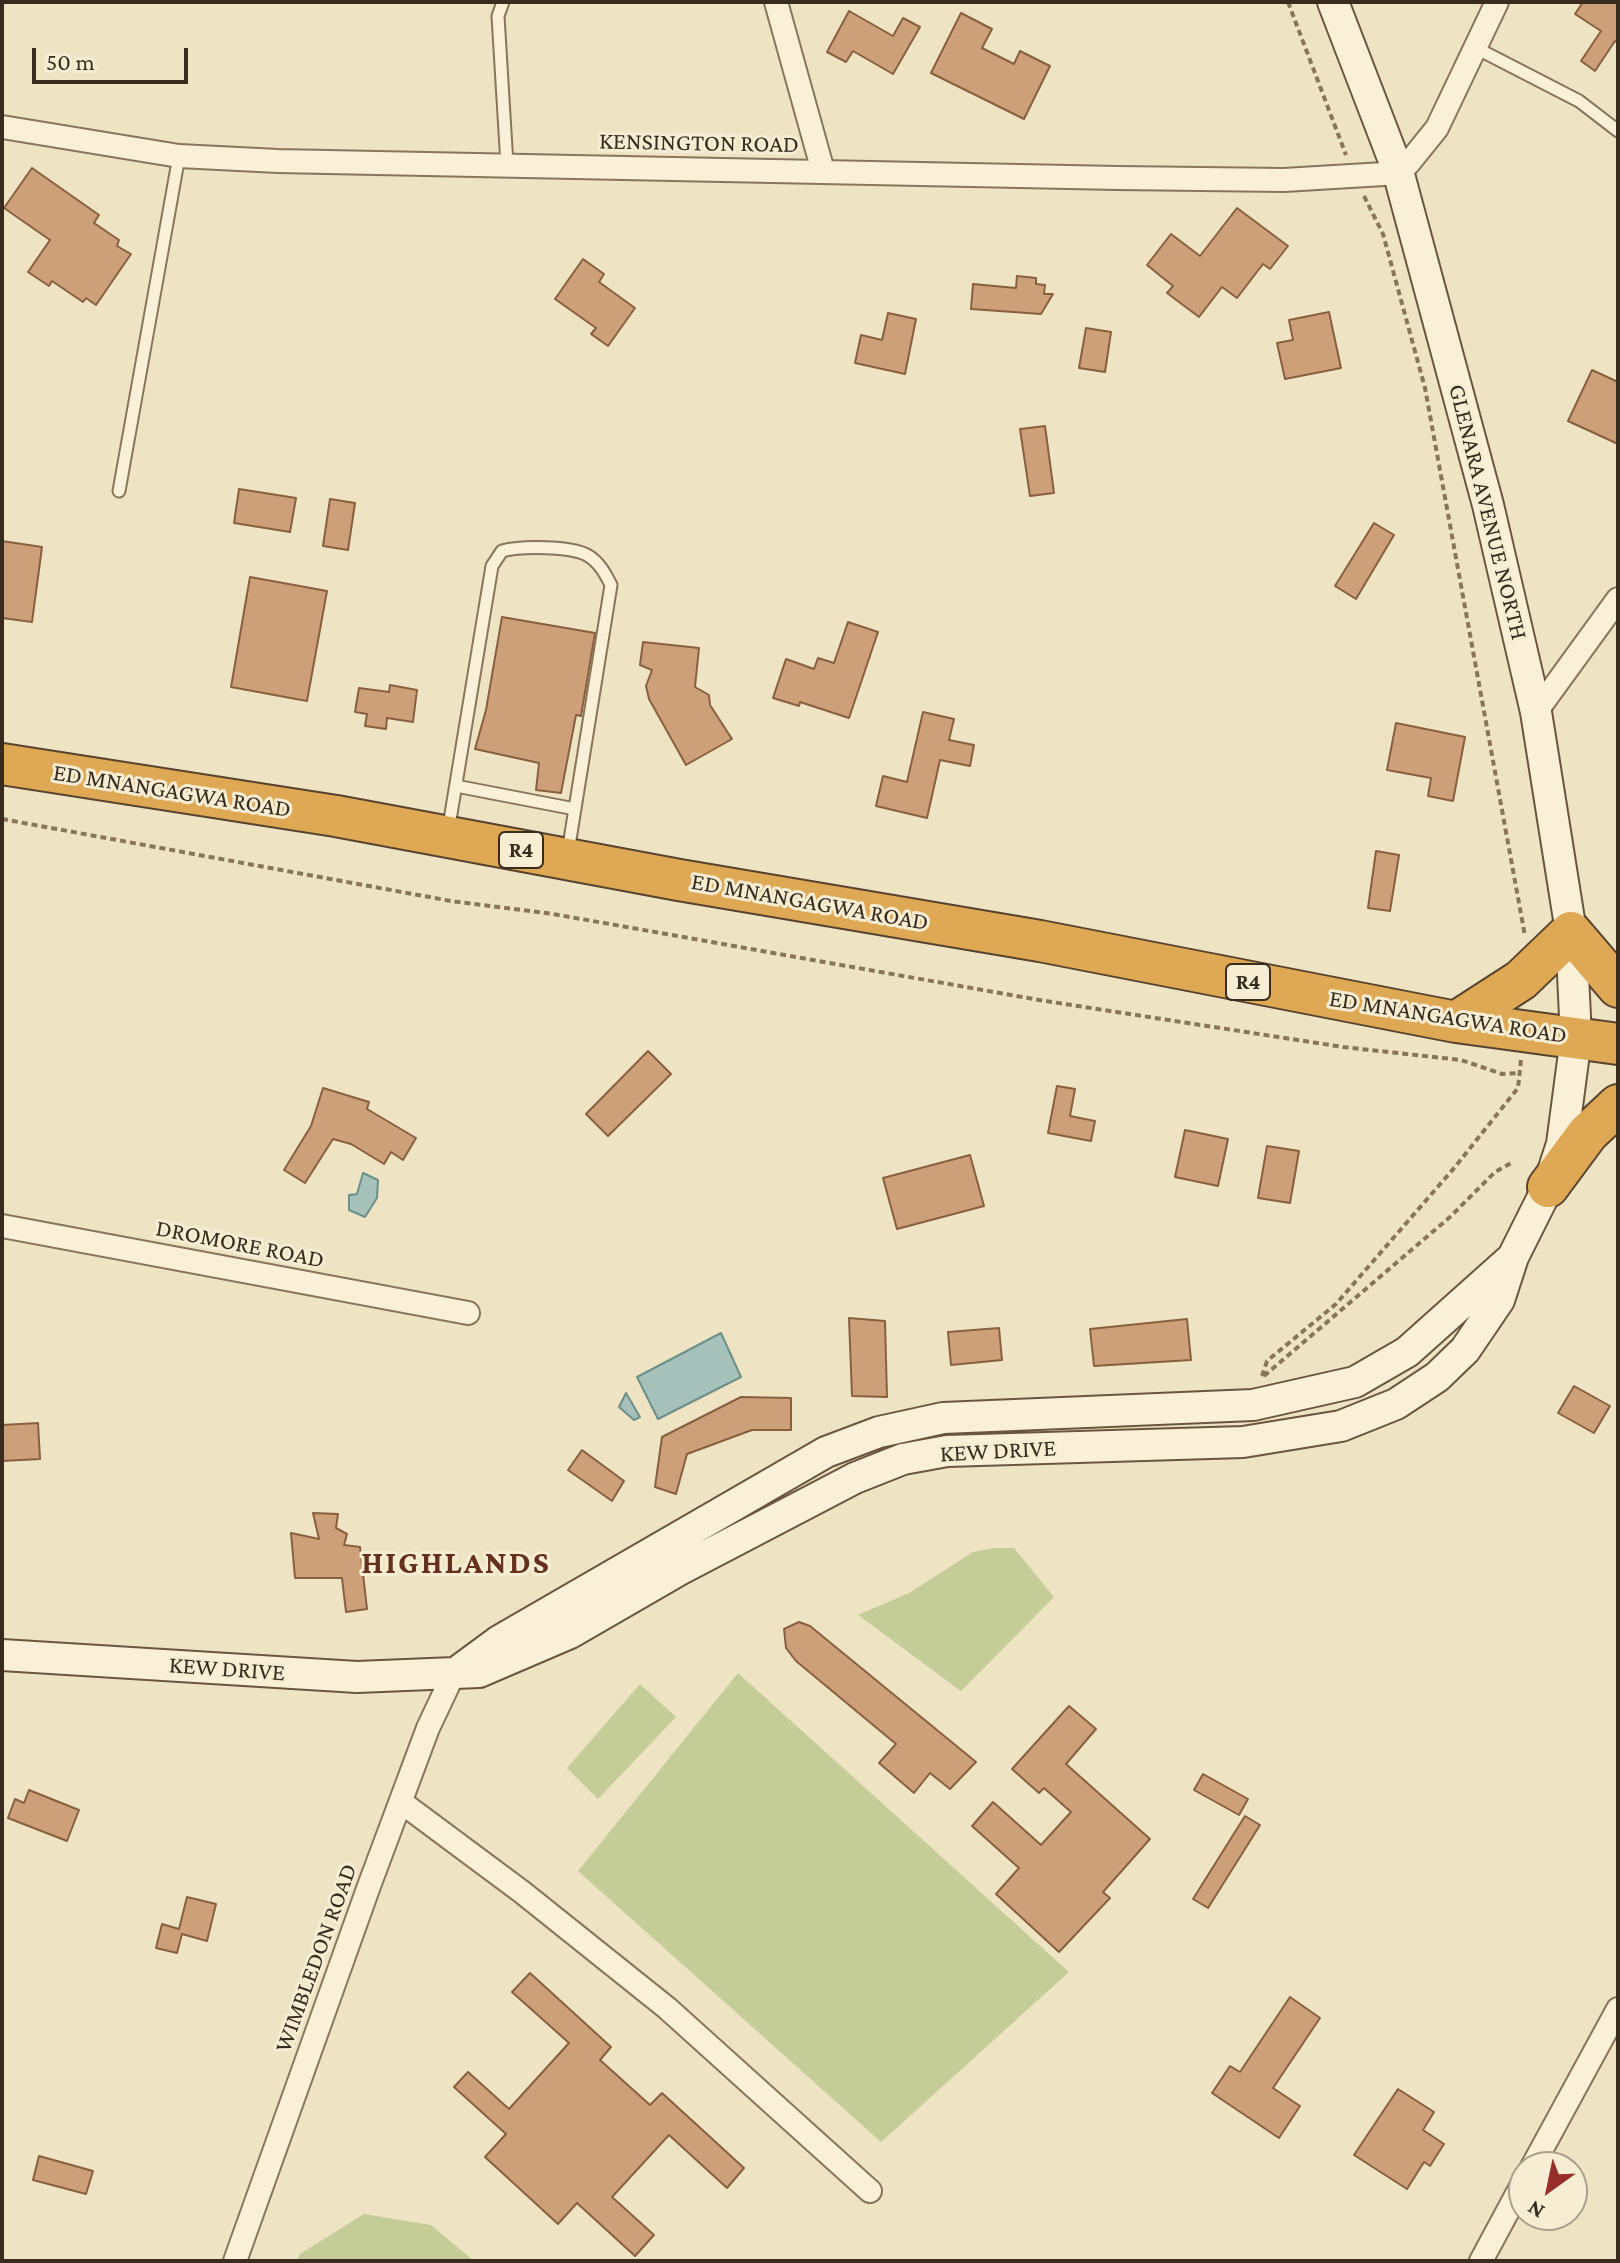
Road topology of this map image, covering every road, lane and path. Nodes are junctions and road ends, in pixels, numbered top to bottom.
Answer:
1 (503, 2) edge
2 (776, 2) edge
3 (1288, 2) edge
4 (1333, 2) edge
5 (1497, 2) edge
6 (1476, 48) junction
7 (2, 127) edge
8 (1618, 131) edge
9 (179, 156) junction
10 (507, 165) junction
11 (823, 171) junction
12 (1398, 171) junction
13 (1355, 176) junction
14 (119, 491) dead end
15 (1618, 599) edge
16 (1536, 712) junction
17 (2, 764) edge
18 (456, 786) junction
19 (575, 809) junction
20 (2, 819) edge
21 (447, 836) junction
22 (566, 859) junction
23 (1571, 932) junction
24 (1525, 939) dead end
25 (1618, 987) edge
26 (1456, 1022) junction
27 (1525, 1031) junction
28 (1576, 1038) junction
29 (1618, 1044) edge
30 (1519, 1073) junction
31 (1618, 1105) edge
32 (1513, 1162) dead end
33 (1548, 1187) junction
34 (2, 1226) edge
35 (1513, 1257) junction
36 (468, 1313) dead end
37 (2, 1655) edge
38 (453, 1675) junction
39 (401, 1802) junction
40 (1618, 2009) edge
41 (1541, 2151) edge
42 (870, 2191) dead end
43 (1508, 2211) edge
44 (235, 2261) edge
45 (1481, 2261) edge

1 - 10 lane
2 - 11 street
3 - 13 path
4 - 12 street, GLENARA AVENUE NORTH
5 - 6 street
6 - 8 lane
6 - 12 street
7 - 9 street, KENSINGTON ROAD
9 - 10 street, KENSINGTON ROAD
9 - 14 lane
10 - 11 street, KENSINGTON ROAD
11 - 13 street, KENSINGTON ROAD
12 - 13 street, KENSINGTON ROAD
12 - 16 street, GLENARA AVENUE NORTH
13 - 24 path
15 - 16 street
16 - 23 street, GLENARA AVENUE NORTH
17 - 21 highway, ED MNANGAGWA ROAD / R4
18 - 19 lane
18 - 19 lane
18 - 21 lane
19 - 22 lane
20 - 30 path
21 - 22 highway, ED MNANGAGWA ROAD / R4
22 - 26 highway, ED MNANGAGWA ROAD / R4
23 - 25 highway
23 - 26 highway
23 - 28 street, GLENARA AVENUE NORTH
26 - 27 highway, ED MNANGAGWA ROAD / R4
27 - 28 highway, ED MNANGAGWA ROAD / R4
27 - 30 path
28 - 29 highway, ED MNANGAGWA ROAD / R4
28 - 33 street, KEW DRIVE
30 - 32 path
31 - 33 highway
33 - 35 street, KEW DRIVE
34 - 36 street, DROMORE ROAD
35 - 38 street, KEW DRIVE
35 - 38 street, KEW DRIVE
37 - 38 street, KEW DRIVE
38 - 39 street, WIMBLEDON ROAD
39 - 42 street
39 - 44 street, WIMBLEDON ROAD
40 - 41 street
43 - 45 street

